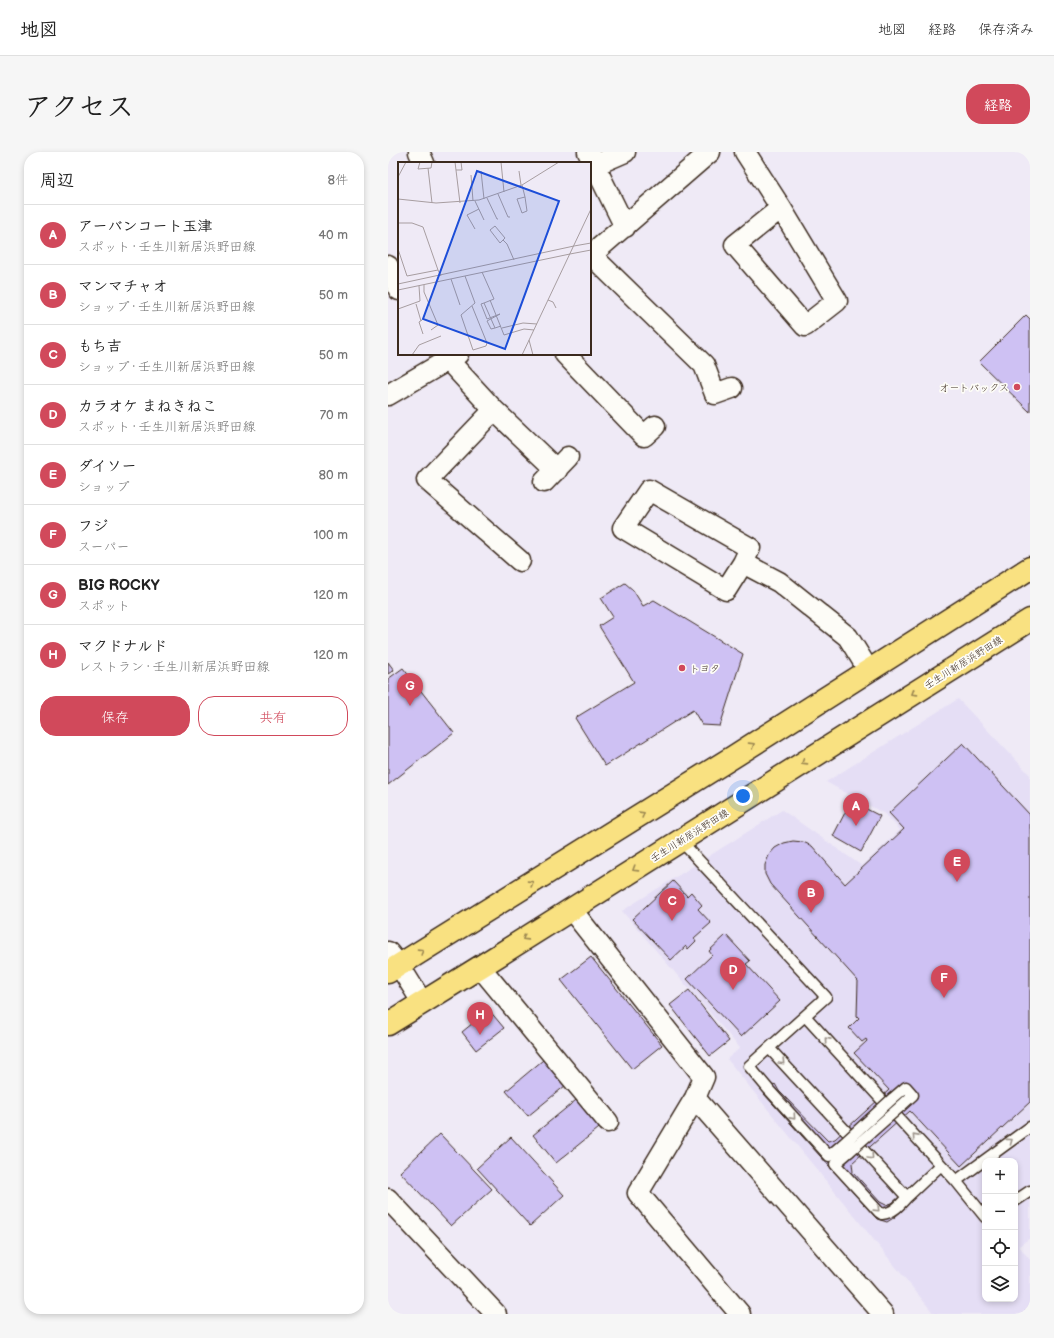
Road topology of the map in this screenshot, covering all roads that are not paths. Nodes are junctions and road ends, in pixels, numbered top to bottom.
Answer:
1 (419, 152) edge
2 (625, 152) edge
3 (710, 152) edge
4 (745, 152) edge
5 (592, 158) edge
6 (424, 162) edge
7 (781, 208) junction
8 (625, 227) junction
9 (591, 255) edge
10 (388, 266) edge
11 (398, 288) edge
12 (566, 355) edge
13 (442, 359) edge
14 (732, 388) dead end
15 (388, 395) edge
16 (494, 410) junction
17 (655, 426) dead end
18 (556, 470) dead end
19 (520, 561) dead end
20 (743, 563) junction
21 (1030, 568) edge
22 (1030, 620) edge
23 (869, 671) junction
24 (680, 840) junction
25 (572, 909) junction
26 (392, 963) edge
27 (480, 967) junction
28 (422, 1002) junction
29 (805, 1016) junction
30 (388, 1024) edge
31 (769, 1048) junction
32 (695, 1098) junction
33 (608, 1122) dead end
34 (1030, 1127) edge
35 (846, 1147) junction
36 (941, 1165) junction
37 (956, 1181) junction
38 (1030, 1191) edge
39 (907, 1197) junction
40 (388, 1199) edge
41 (1018, 1199) edge
42 (982, 1213) edge
43 (496, 1314) edge
44 (740, 1314) edge
45 (883, 1314) edge

1 - 6 street
2 - 5 street
3 - 8 street
4 - 7 street
5 - 8 street
7 - 7 street
8 - 9 street
9 - 14 street
10 - 11 street
12 - 17 street
13 - 15 street
13 - 16 street
16 - 18 street
16 - 19 street
20 - 20 street
20 - 23 street
21 - 23 main road
22 -> 24 main road, 壬生川新居浜野田線
26 -> 23 main road
24 -> 25 main road, 壬生川新居浜野田線
24 - 29 lane
25 -> 27 main road, 壬生川新居浜野田線
25 - 32 street
26 - 28 street
27 - 28 main road, 壬生川新居浜野田線
27 - 33 street
28 - 30 main road, 壬生川新居浜野田線
29 - 31 lane
36 -> 29 lane
31 -> 35 lane
31 -> 39 lane
32 - 44 street
32 - 45 street
37 -> 34 lane
35 - 35 lane, bridge
35 -> 39 lane
36 - 37 lane
36 - 39 lane
37 - 42 lane
38 - 41 lane
40 - 43 street

